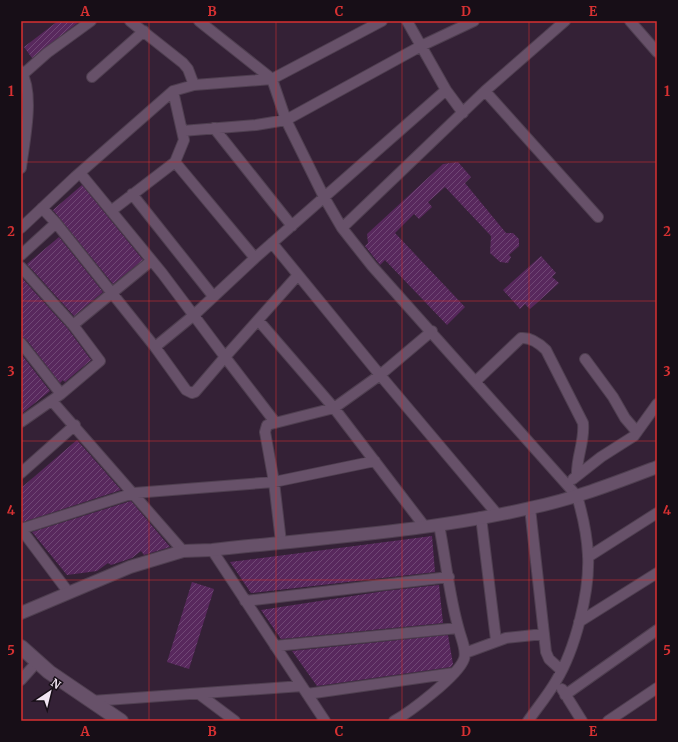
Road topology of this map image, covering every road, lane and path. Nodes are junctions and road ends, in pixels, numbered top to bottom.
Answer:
1 (90, 21) edge
2 (130, 21) edge
3 (199, 21) edge
4 (382, 21) edge
5 (407, 21) edge
6 (474, 21) edge
7 (565, 21) edge
8 (630, 21) edge
9 (144, 31) junction
10 (421, 46) junction
11 (657, 52) edge
12 (22, 74) edge
13 (92, 77) dead end
14 (272, 79) junction
15 (194, 85) junction
16 (446, 90) junction
17 (485, 90) junction
18 (173, 91) junction
19 (463, 113) junction
20 (286, 120) junction
21 (214, 128) junction
22 (182, 131) junction
23 (175, 162) junction
24 (21, 168) edge
25 (80, 173) junction
26 (132, 194) junction
27 (324, 197) junction
28 (42, 208) junction
29 (111, 211) junction
30 (598, 217) dead end
31 (56, 223) junction
32 (292, 226) junction
33 (21, 228) edge
34 (342, 228) junction
35 (272, 243) junction
36 (21, 255) edge
37 (255, 258) junction
38 (151, 261) junction
39 (21, 268) edge
40 (298, 275) junction
41 (112, 293) junction
42 (213, 296) junction
43 (194, 315) junction
44 (258, 320) junction
45 (73, 325) junction
46 (432, 331) junction
47 (21, 343) edge
48 (155, 347) junction
49 (226, 357) junction
50 (585, 359) dead end
51 (380, 375) junction
52 (476, 381) junction
53 (62, 394) junction
54 (52, 401) junction
55 (657, 404) edge
56 (334, 408) junction
57 (21, 422) edge
58 (275, 422) junction
59 (75, 425) junction
60 (637, 432) junction
61 (375, 461) junction
62 (657, 467) edge
63 (21, 473) edge
64 (577, 476) junction
65 (274, 482) junction
66 (567, 483) junction
67 (134, 493) junction
68 (577, 496) junction
69 (530, 508) junction
70 (657, 513) edge
71 (497, 514) junction
72 (481, 517) junction
73 (439, 525) junction
74 (425, 527) junction
75 (21, 529) edge
76 (280, 542) junction
77 (212, 550) junction
78 (183, 551) junction
79 (588, 557) junction
80 (657, 574) edge
81 (449, 577) junction
82 (69, 593) junction
83 (245, 601) junction
84 (21, 613) edge
85 (579, 622) junction
86 (458, 628) junction
87 (657, 630) edge
88 (544, 634) junction
89 (496, 640) junction
90 (274, 646) junction
91 (21, 647) edge
92 (465, 653) junction
93 (37, 662) junction
94 (561, 670) junction
95 (454, 673) junction
96 (21, 680) edge
97 (557, 681) junction
98 (657, 688) edge
99 (304, 690) junction
100 (199, 694) junction
101 (565, 694) junction
102 (92, 701) junction
103 (121, 721) edge
104 (235, 721) edge
105 (324, 721) edge
106 (394, 721) edge
107 (528, 721) edge
108 (582, 721) edge
109 (608, 721) edge

1 - 12 street
2 - 9 street
3 - 14 street
4 - 14 street
5 - 10 street
6 - 10 street
7 - 17 street
8 - 11 street
9 - 13 street
9 - 15 street
10 - 16 street
10 - 20 street
12 - 24 street
14 - 15 street
14 - 20 street
15 - 18 street
16 - 19 street
16 - 27 street
17 - 19 street
17 - 30 street
18 - 22 street
18 - 25 street
19 - 34 street
20 - 21 street
20 - 27 street
21 - 22 street
21 - 32 street
22 - 23 street
23 - 26 street
23 - 37 street
25 - 28 street
25 - 29 street
26 - 29 street
26 - 42 street
27 - 32 street
27 - 34 street
28 - 31 street
28 - 33 street
29 - 38 street
31 - 36 street
31 - 41 street
32 - 35 street
34 - 46 street
35 - 37 street
35 - 40 street
37 - 42 street
38 - 41 street
38 - 43 street
39 - 45 street
40 - 44 street
40 - 51 street
41 - 45 street
41 - 48 street
42 - 43 street
43 - 48 street
43 - 49 street
44 - 49 street
44 - 56 street
45 - 53 street
46 - 51 street
46 - 52 street
47 - 53 street
48 - 49 street
49 - 58 street
50 - 60 street
51 - 56 street
51 - 71 street
52 - 64 street
52 - 66 street
53 - 54 street
54 - 57 street
54 - 59 street
55 - 60 street
56 - 58 street
56 - 61 street
58 - 65 street
59 - 63 street
59 - 67 street
60 - 64 street
61 - 65 street
61 - 74 street
62 - 68 street
64 - 66 street
65 - 67 street
65 - 76 street
66 - 68 street
67 - 75 street
67 - 78 street
68 - 69 street
68 - 79 street
69 - 71 street
69 - 88 street
70 - 79 street
71 - 72 street
72 - 73 street
72 - 89 street
73 - 74 street
73 - 81 street
74 - 76 street
75 - 82 street
76 - 77 street
77 - 78 street
77 - 83 street
78 - 82 street
79 - 85 street
80 - 85 street
81 - 83 street
81 - 86 street
82 - 84 street
83 - 90 street
85 - 94 street
86 - 90 street
86 - 92 street
87 - 101 street
88 - 89 street
88 - 94 street
89 - 92 street
90 - 99 street
91 - 93 main road
92 - 95 street
93 - 96 street
93 - 102 main road
94 - 97 street
95 - 99 street
95 - 106 street
97 - 101 street
97 - 107 street
98 - 109 street
99 - 100 street
99 - 105 street
100 - 102 street
100 - 104 street
101 - 108 street
102 - 103 main road

